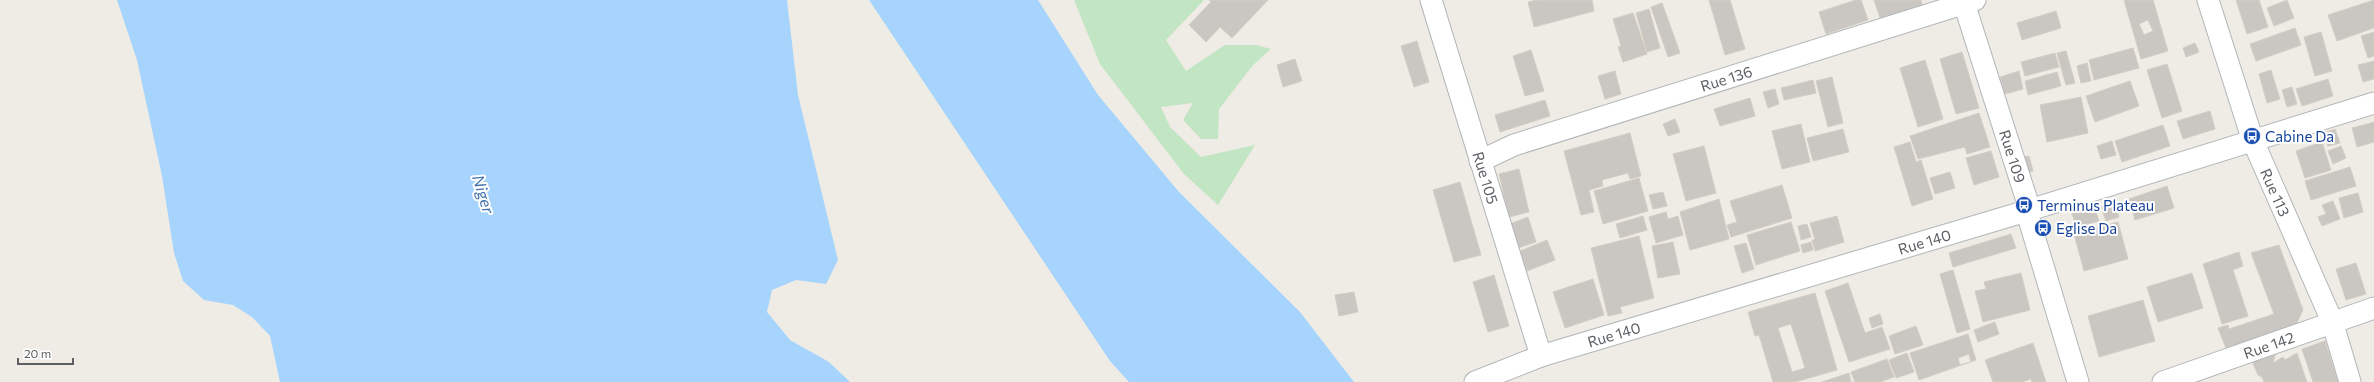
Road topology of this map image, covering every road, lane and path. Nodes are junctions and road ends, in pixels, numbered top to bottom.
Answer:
1 (1431, 0) edge
2 (2208, 0) edge
3 (1967, 1) edge
4 (2374, 103) edge
5 (2253, 141) junction
6 (1480, 160) junction
7 (2030, 210) junction
8 (2374, 308) edge
9 (2332, 321) junction
10 (1541, 356) junction
11 (1475, 382) edge
12 (2078, 382) edge
13 (2163, 382) edge
14 (2350, 382) edge

1 - 6 street, Rue 105
2 - 5 street, Rue 113
3 - 6 street, Rue 136
3 - 7 street, Rue 109
4 - 5 street, Rue 140
5 - 7 street, Rue 140
5 - 9 street, Rue 113
6 - 10 street, Rue 105
7 - 10 street, Rue 140
7 - 12 street, Rue 109
8 - 9 street, Rue 142
9 - 13 street, Rue 142
9 - 14 street, Rue 113
10 - 11 street, Rue 140

